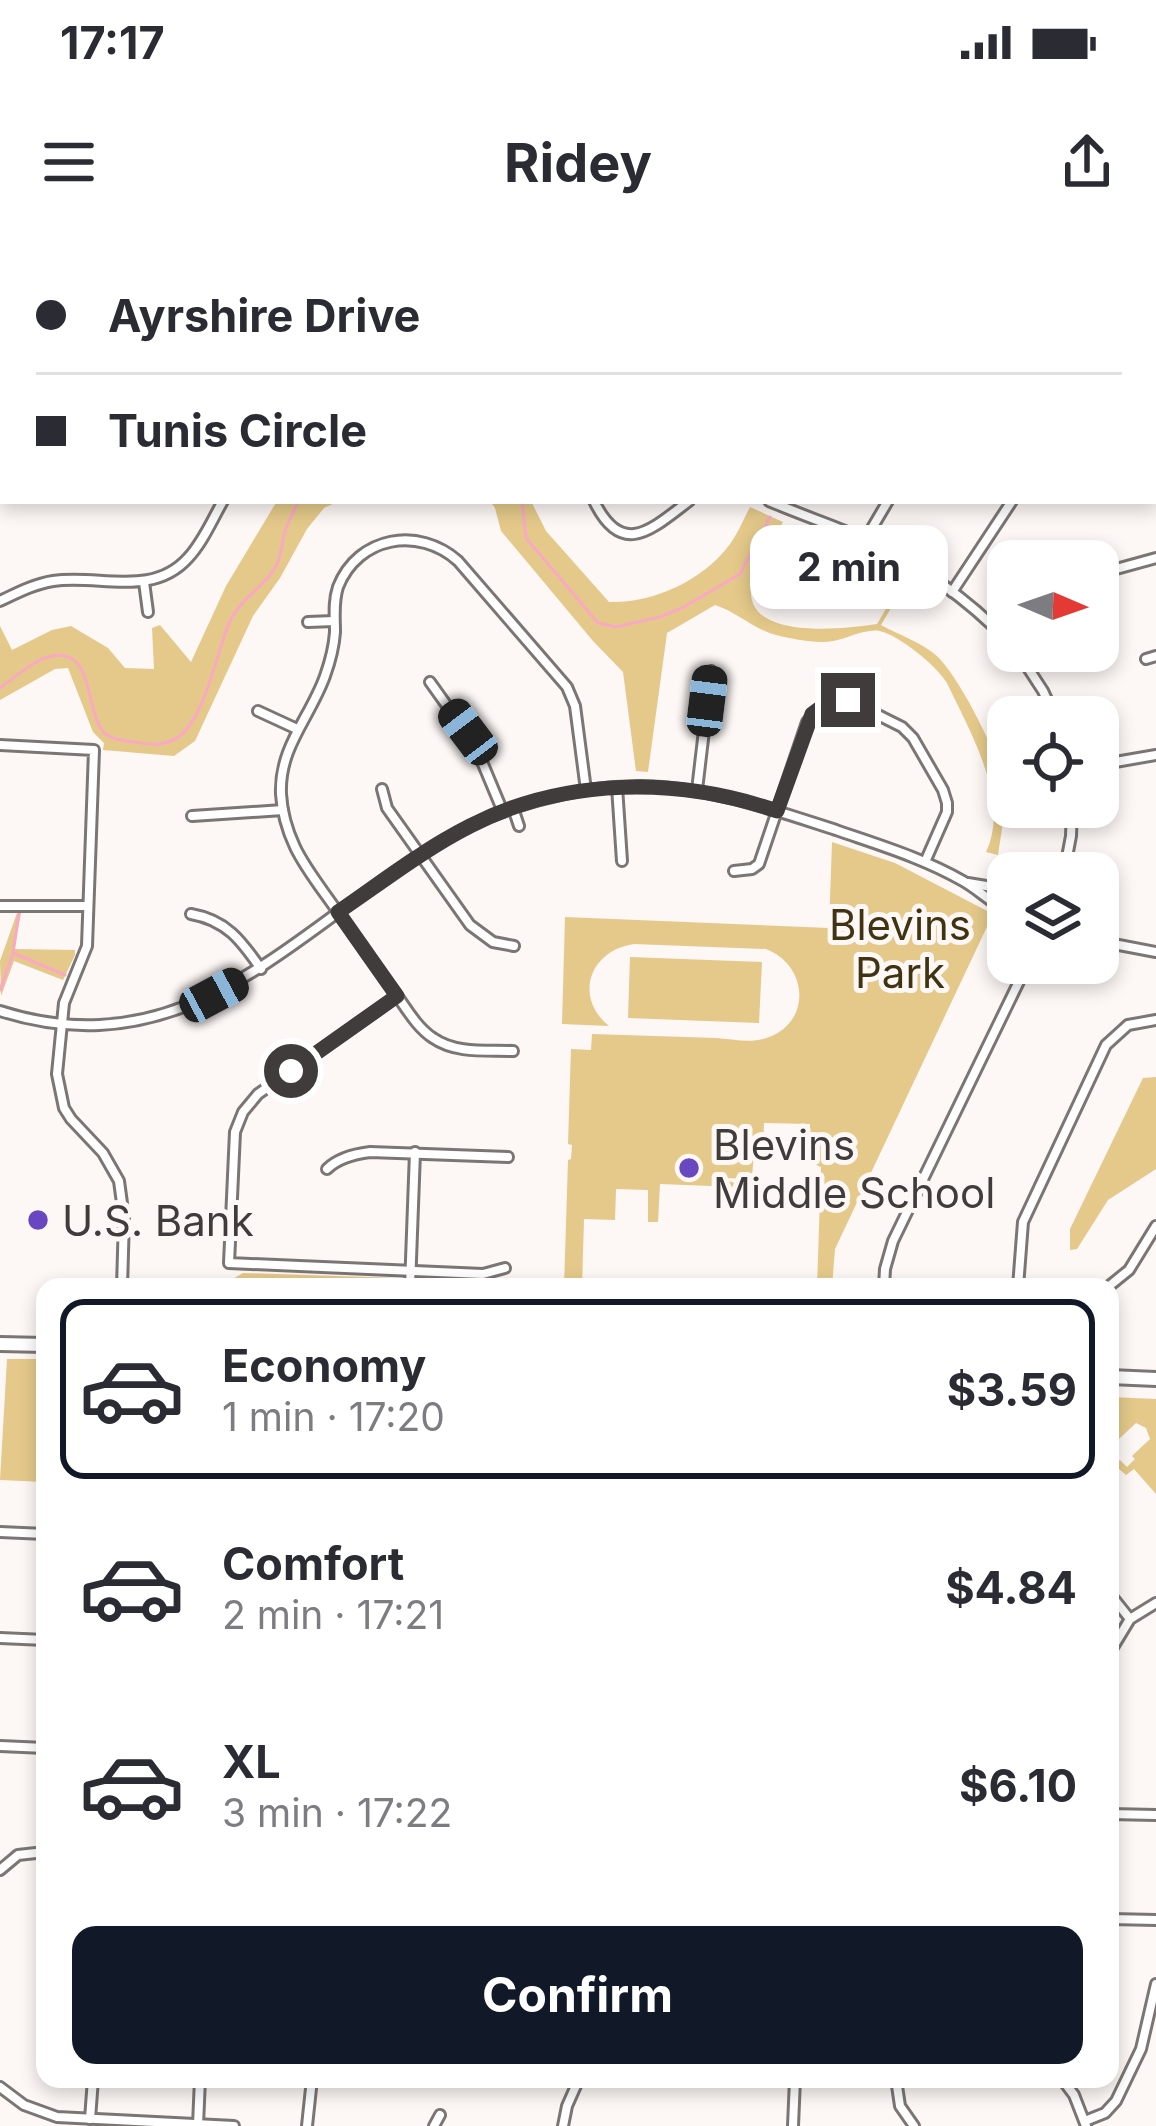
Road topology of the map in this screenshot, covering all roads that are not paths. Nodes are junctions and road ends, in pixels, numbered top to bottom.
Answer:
1 (221, 504) edge
2 (596, 504) edge
3 (685, 504) edge
4 (776, 504) edge
5 (886, 504) edge
6 (1010, 504) edge
7 (834, 527) junction
8 (865, 539) junction
9 (1156, 558) edge
10 (1119, 568) edge
11 (814, 576) dead end
12 (144, 582) junction
13 (952, 592) junction
14 (0, 602) edge
15 (148, 613) dead end
16 (334, 621) junction
17 (308, 622) dead end
18 (987, 623) edge
19 (711, 671) dead end
20 (430, 682) dead end
21 (258, 712) dead end
22 (297, 729) junction
23 (0, 745) edge
24 (1156, 754) edge
25 (1119, 760) edge
26 (617, 788) junction
27 (382, 789) dead end
28 (586, 790) junction
29 (697, 790) junction
30 (283, 810) junction
31 (508, 810) junction
32 (777, 811) junction
33 (192, 816) dead end
34 (519, 826) dead end
35 (420, 856) junction
36 (622, 861) dead end
37 (925, 862) junction
38 (734, 871) dead end
39 (967, 883) junction
40 (987, 886) edge
41 (987, 901) edge
42 (0, 906) edge
43 (88, 906) junction
44 (338, 912) junction
45 (191, 914) dead end
46 (1119, 945) edge
47 (514, 946) dead end
48 (1156, 952) edge
49 (261, 968) junction
50 (1018, 984) edge
51 (397, 996) junction
52 (0, 1011) edge
53 (1155, 1020) edge
54 (60, 1024) junction
55 (513, 1051) dead end
56 (415, 1152) junction
57 (508, 1157) dead end
58 (327, 1169) dead end
59 (1156, 1226) edge
60 (505, 1268) dead end
61 (410, 1271) junction
62 (122, 1278) edge
63 (410, 1278) edge
64 (885, 1278) edge
65 (1019, 1278) edge
66 (1119, 1278) edge
67 (0, 1344) edge
68 (36, 1345) edge
69 (1119, 1378) edge
70 (1156, 1379) edge
71 (0, 1532) edge
72 (36, 1534) edge
73 (1156, 1603) edge
74 (1119, 1605) edge
75 (1130, 1619) junction
76 (1119, 1637) edge
77 (0, 1638) edge
78 (36, 1640) edge
79 (0, 1746) edge
80 (36, 1748) edge
81 (1119, 1814) edge
82 (1156, 1814) edge
83 (36, 1853) edge
84 (0, 1870) edge
85 (1119, 1919) edge
86 (1156, 1920) edge
87 (1156, 1984) edge
88 (0, 2087) edge
89 (93, 2088) edge
90 (200, 2088) edge
91 (310, 2088) edge
92 (575, 2088) edge
93 (795, 2088) edge
94 (897, 2088) edge
95 (1069, 2088) edge
96 (47, 2115) junction
97 (440, 2115) dead end
98 (91, 2119) junction
99 (1086, 2123) edge
100 (198, 2125) edge
101 (46, 2126) edge
102 (234, 2126) edge
103 (307, 2126) edge
104 (434, 2126) edge
105 (562, 2126) edge
106 (793, 2126) edge
107 (914, 2126) edge

1 - 12 street
2 - 3 street
4 - 7 street
5 - 8 street
6 - 13 street
7 - 8 street
7 - 11 street
8 - 13 street
9 - 10 street
12 - 14 street
12 - 15 street
13 - 18 street
16 - 17 street
16 - 22 street
16 - 28 street
19 - 29 street
20 - 31 street
21 - 22 street
22 - 30 street
23 - 43 street
24 - 25 street
26 - 28 street
26 - 29 street
26 - 36 street
27 - 35 street
28 - 31 street
29 - 32 street
30 - 33 street
30 - 44 street
31 - 34 street
31 - 35 street
32 - 37 street
32 - 37 street
32 - 38 street
35 - 44 street
35 - 47 street
37 - 39 street
39 - 40 street
39 - 41 street
42 - 43 street
43 - 54 street
44 - 49 street
44 - 51 street
45 - 49 street
46 - 48 street
49 - 54 street
50 - 64 street
51 - 55 street
51 - 61 street
52 - 54 street
53 - 65 street
54 - 62 street
56 - 57 street
56 - 58 street
56 - 61 street
59 - 66 street
60 - 61 street
61 - 63 street
67 - 68 main road
69 - 70 main road
71 - 72 street
73 - 75 street
74 - 75 street
75 - 76 street
77 - 78 street
79 - 80 street
81 - 82 street
83 - 84 street
85 - 86 street
87 - 99 street
88 - 96 street
89 - 98 street
90 - 100 street
91 - 103 street
92 - 105 street
93 - 106 street
94 - 107 street
95 - 99 street
96 - 98 street
96 - 101 street
97 - 104 street
98 - 100 street
100 - 102 street

